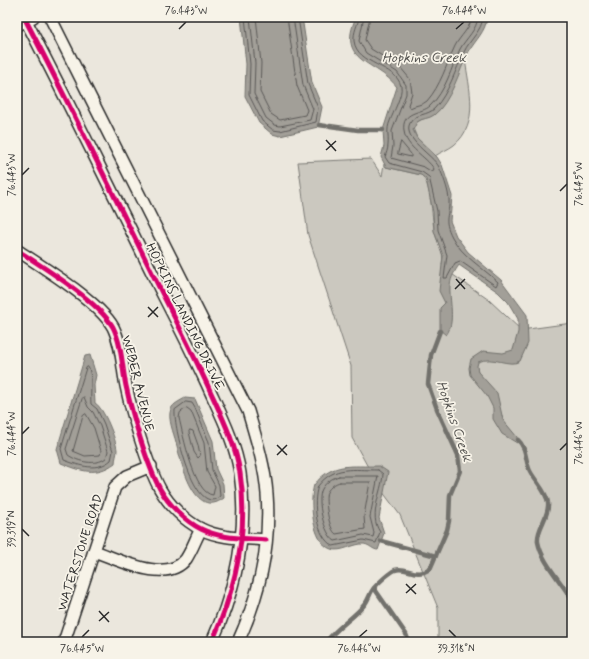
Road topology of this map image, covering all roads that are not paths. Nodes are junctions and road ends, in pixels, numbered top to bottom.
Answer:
1 (50, 17) edge
2 (25, 20) edge
3 (17, 250) edge
4 (151, 466) junction
5 (201, 529) junction
6 (242, 537) junction
7 (266, 540) junction
8 (94, 551) junction
9 (64, 642) edge
10 (212, 642) edge
11 (238, 642) edge

1 - 7 street, HOPKINS LANDING DRIVE
2 - 6 street, HOPKINS LANDING DRIVE
3 - 4 street, WEBER AVENUE
4 - 5 street, WEBER AVENUE
4 - 8 street, WATERSTONE ROAD
5 - 6 street, WEBER AVENUE
5 - 8 street
6 - 7 street, WEBER AVENUE
6 - 10 street, HOPKINS LANDING DRIVE
7 - 11 street, HOPKINS LANDING DRIVE
8 - 9 street, WATERSTONE ROAD

